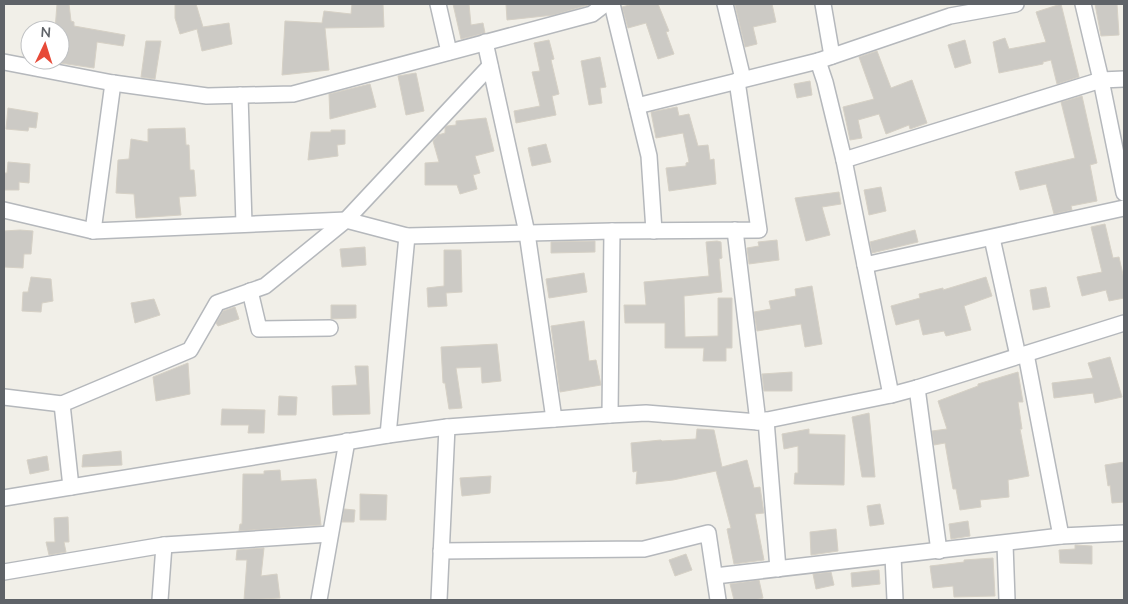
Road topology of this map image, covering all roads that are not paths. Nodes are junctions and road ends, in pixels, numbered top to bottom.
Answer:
1 (438, 4) edge
2 (605, 4) edge
3 (612, 4) edge
4 (724, 4) edge
5 (824, 4) edge
6 (1016, 4) edge
7 (1083, 4) edge
8 (591, 9) edge
9 (949, 10) edge
10 (485, 42) junction
11 (448, 52) junction
12 (825, 58) junction
13 (4, 62) edge
14 (490, 66) junction
15 (1124, 79) edge
16 (740, 80) junction
17 (1101, 80) junction
18 (113, 83) junction
19 (240, 95) junction
20 (637, 106) junction
21 (844, 160) junction
22 (1124, 193) edge
23 (1124, 208) edge
24 (4, 210) edge
25 (346, 220) junction
26 (244, 224) junction
27 (654, 230) junction
28 (735, 230) junction
29 (93, 231) junction
30 (612, 231) junction
31 (527, 233) junction
32 (407, 236) junction
33 (992, 238) junction
34 (865, 265) junction
35 (250, 292) junction
36 (1124, 326) edge
37 (330, 328) dead end
38 (1022, 355) junction
39 (916, 388) junction
40 (891, 395) junction
41 (4, 397) edge
42 (62, 404) junction
43 (610, 414) junction
44 (554, 419) junction
45 (762, 421) junction
46 (448, 427) junction
47 (388, 435) junction
48 (347, 442) junction
49 (71, 487) junction
50 (4, 498) edge
51 (1124, 533) edge
52 (330, 534) junction
53 (1061, 536) junction
54 (1005, 544) junction
55 (164, 545) junction
56 (441, 551) junction
57 (939, 551) junction
58 (893, 556) junction
59 (778, 569) junction
60 (4, 572) edge
61 (714, 576) junction
62 (160, 600) edge
63 (319, 600) edge
64 (439, 600) edge
65 (718, 600) edge
66 (895, 600) edge
67 (1007, 600) edge

1 - 11 street
2 - 8 street
3 - 20 street
4 - 16 street
5 - 12 street
6 - 9 street
7 - 17 street
8 - 10 street
9 - 12 street
10 - 11 street
10 - 14 street
11 - 19 street
12 - 16 street
12 - 21 street
13 - 18 street
14 - 25 street
14 - 31 street
15 - 17 street
16 - 20 street
16 - 28 street
17 - 21 street
17 - 22 street
18 - 19 street
18 - 29 street
19 - 26 street
20 - 27 street
21 - 34 street
23 - 33 street
24 - 29 street
25 - 26 street
25 - 32 street
25 - 35 street
26 - 29 street
27 - 28 street
27 - 30 street
28 - 45 street
30 - 31 street
30 - 43 street
31 - 32 street
31 - 44 street
32 - 47 street
33 - 34 street
33 - 38 street
34 - 40 street
35 - 37 street
35 - 42 street
36 - 38 street
38 - 39 street
38 - 53 street
39 - 40 street
39 - 57 street
40 - 45 street
41 - 42 street
42 - 49 street
43 - 44 street
43 - 45 street
44 - 46 street
45 - 59 street
46 - 47 street
46 - 56 street
47 - 48 street
48 - 49 street
48 - 52 street
49 - 50 street
51 - 53 street
52 - 55 street
52 - 63 street
53 - 54 street
54 - 57 street
54 - 67 street
55 - 60 street
55 - 62 street
56 - 61 street
56 - 64 street
57 - 58 street
58 - 59 street
58 - 66 street
59 - 61 street
61 - 65 street

